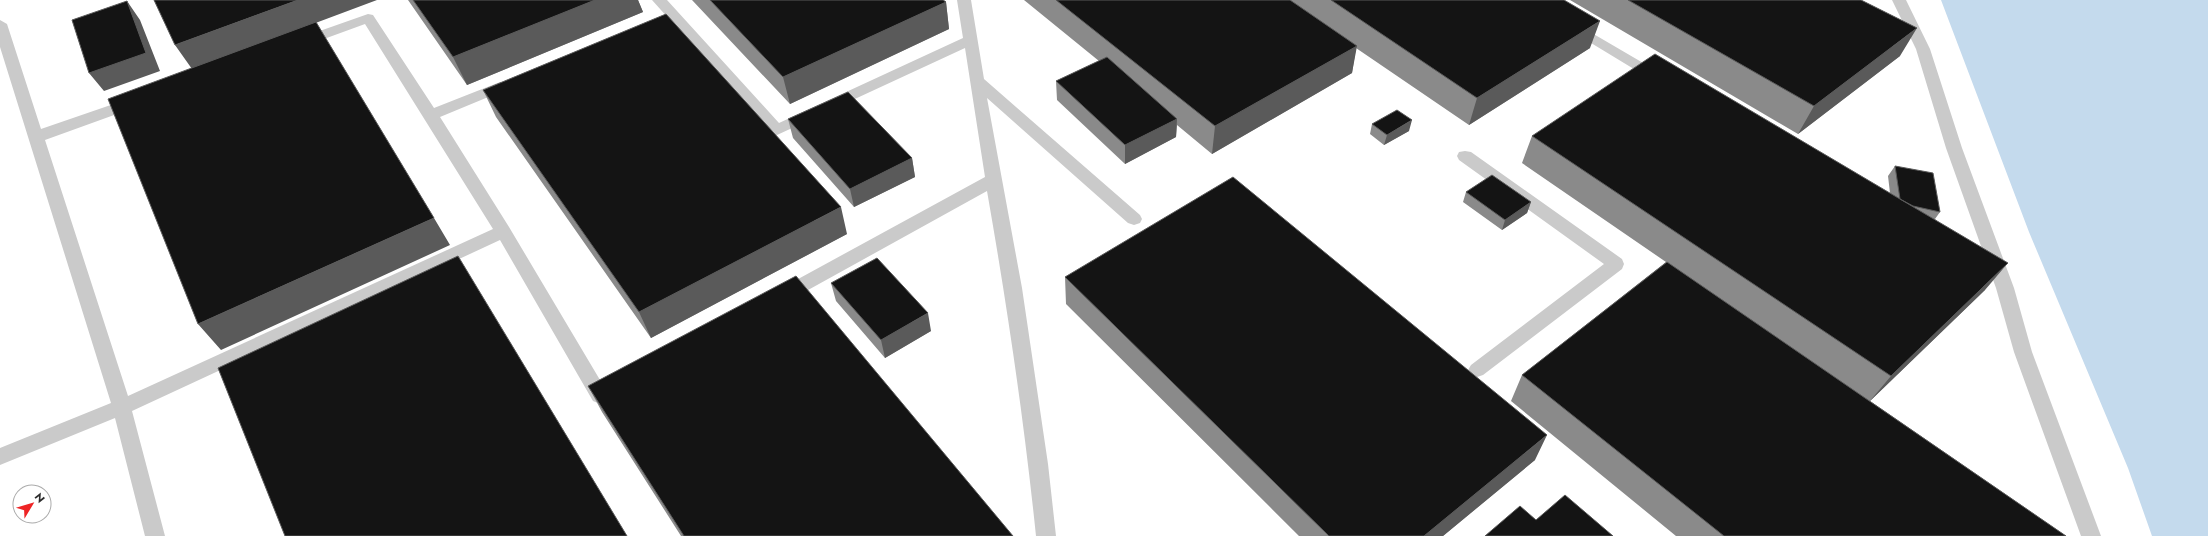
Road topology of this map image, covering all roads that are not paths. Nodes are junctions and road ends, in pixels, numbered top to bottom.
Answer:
1 (659, 0) edge
2 (964, 0) edge
3 (1899, 0) edge
4 (1557, 16) edge
5 (674, 17) junction
6 (659, 23) edge
7 (0, 24) edge
8 (970, 40) junction
9 (286, 47) edge
10 (519, 79) edge
11 (976, 80) junction
12 (1671, 86) edge
13 (146, 97) edge
14 (431, 115) junction
15 (36, 137) junction
16 (1465, 156) dead end
17 (993, 180) junction
18 (1134, 219) dead end
19 (503, 231) junction
20 (1984, 276) edge
21 (2004, 288) junction
22 (768, 303) edge
23 (1477, 370) dead end
24 (621, 384) edge
25 (122, 408) junction
26 (0, 457) edge
27 (155, 536) edge
28 (1046, 536) edge
29 (2091, 536) edge

1 - 5 lane
2 - 8 lane
3 - 21 lane
4 - 12 lane
5 - 6 lane
5 - 8 lane
7 - 15 lane
8 - 11 lane
9 - 14 lane
10 - 14 lane
11 - 17 lane
11 - 18 lane
13 - 15 lane
14 - 19 lane
15 - 25 lane
16 - 23 lane
17 - 22 lane
17 - 28 lane
19 - 24 lane
19 - 25 lane
20 - 21 lane
21 - 29 lane
25 - 26 lane
25 - 27 lane

